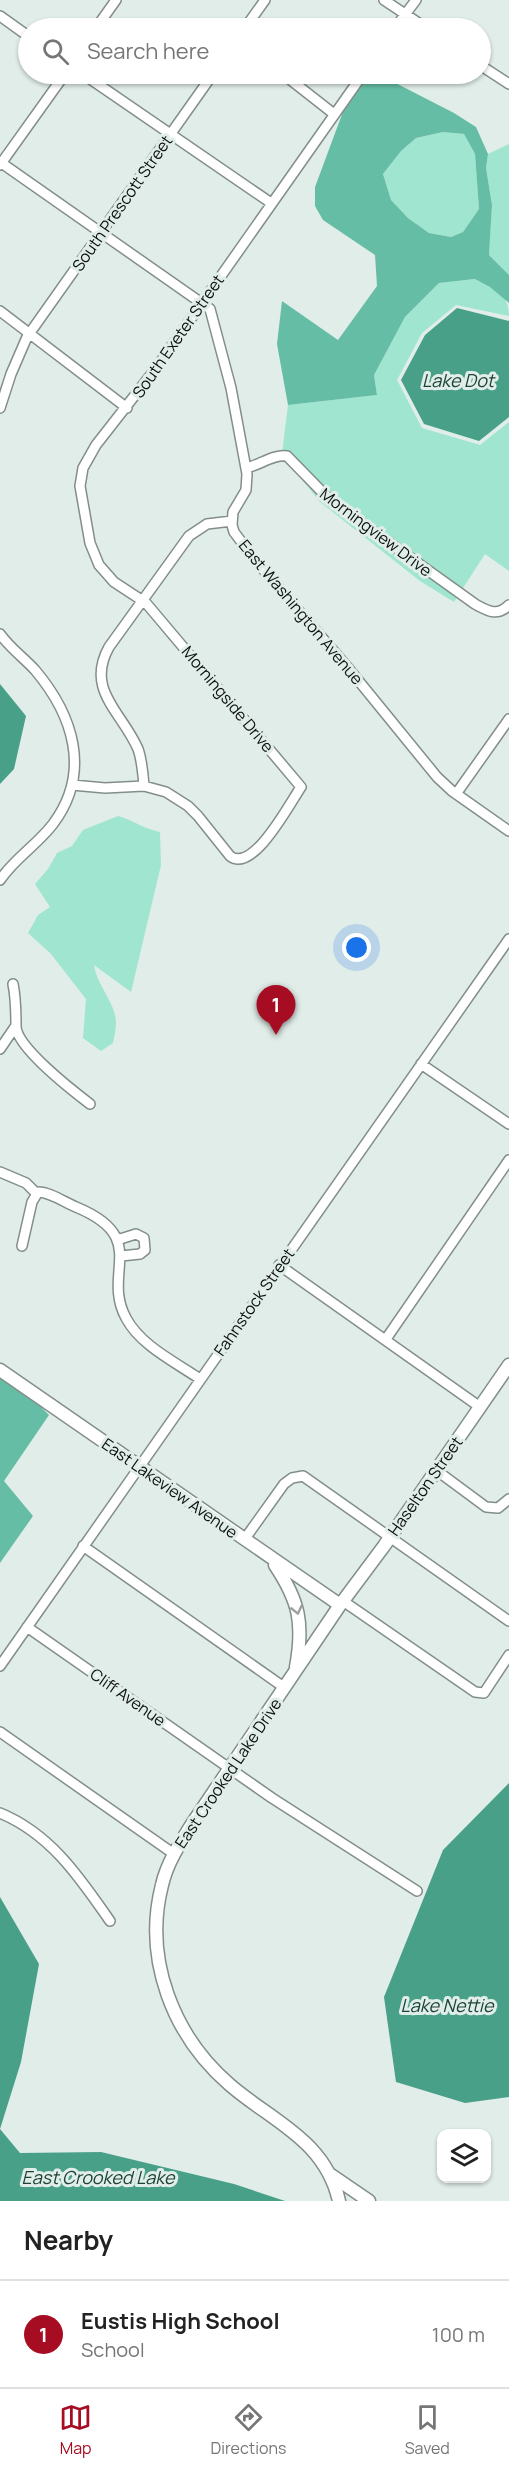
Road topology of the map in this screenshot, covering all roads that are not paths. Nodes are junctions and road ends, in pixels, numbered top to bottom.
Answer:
1 (116, 0) edge
2 (265, 0) edge
3 (384, 0) edge
4 (416, 0) edge
5 (405, 15) junction
6 (0, 16) edge
7 (103, 18) edge
8 (252, 18) edge
9 (403, 18) edge
10 (410, 18) edge
11 (18, 29) edge
12 (491, 72) edge
13 (58, 84) edge
14 (97, 84) edge
15 (206, 84) edge
16 (296, 84) edge
17 (356, 84) edge
18 (509, 84) edge
19 (334, 114) junction
20 (171, 135) junction
21 (1, 163) edge
22 (271, 203) junction
23 (101, 234) junction
24 (202, 303) junction
25 (0, 311) edge
26 (31, 332) junction
27 (0, 408) edge
28 (127, 408) junction
29 (246, 468) junction
30 (232, 521) junction
31 (143, 601) junction
32 (509, 605) edge
33 (0, 634) edge
34 (509, 719) edge
35 (72, 785) junction
36 (144, 786) junction
37 (456, 794) junction
38 (509, 831) edge
39 (11, 864) junction
40 (0, 866) edge
41 (0, 880) edge
42 (509, 939) edge
43 (13, 984) dead end
44 (15, 1027) junction
45 (0, 1049) edge
46 (421, 1064) junction
47 (90, 1104) dead end
48 (509, 1124) edge
49 (509, 1160) edge
50 (0, 1173) edge
51 (36, 1193) junction
52 (117, 1240) junction
53 (22, 1246) dead end
54 (121, 1256) junction
55 (279, 1265) junction
56 (386, 1339) junction
57 (509, 1365) edge
58 (0, 1370) edge
59 (200, 1378) junction
60 (480, 1407) junction
61 (138, 1466) junction
62 (436, 1470) junction
63 (509, 1499) edge
64 (390, 1538) junction
65 (244, 1540) junction
66 (83, 1546) junction
67 (271, 1559) junction
68 (341, 1603) junction
69 (509, 1621) edge
70 (27, 1627) junction
71 (509, 1655) edge
72 (0, 1666) edge
73 (295, 1673) junction
74 (285, 1688) junction
75 (0, 1732) edge
76 (230, 1768) junction
77 (0, 1813) edge
78 (174, 1854) junction
79 (417, 1892) dead end
80 (110, 1921) dead end
81 (331, 2175) junction
82 (339, 2201) edge
83 (369, 2201) edge

1 - 7 street
2 - 8 street
3 - 5 street
4 - 5 street
5 - 9 street
5 - 10 street
6 - 11 street
12 - 18 street
13 - 21 street
14 - 20 street
15 - 20 street, South Prescott Street
16 - 19 street
17 - 19 street, South Exeter Street
19 - 22 street, South Exeter Street
20 - 22 street
20 - 23 street, South Prescott Street
21 - 23 street, East Washington Avenue
22 - 24 street, South Exeter Street
23 - 24 street, East Washington Avenue
23 - 26 street, South Prescott Street
24 - 28 street, South Exeter Street
24 - 29 street, East Washington Avenue
25 - 26 street
26 - 27 street, South Prescott Street
26 - 28 street
28 - 31 street, South Exeter Street
29 - 30 street, East Washington Avenue
29 - 32 street, Morningview Drive
30 - 31 street
30 - 37 street, East Washington Avenue
31 - 36 street
31 - 36 street, Morningside Drive
33 - 35 street
34 - 37 street
35 - 36 street
35 - 39 street
37 - 38 street, East Washington Avenue
39 - 40 street
39 - 41 street
42 - 46 street, Fahnstock Street
43 - 44 street
44 - 45 street
44 - 47 street
46 - 48 street
46 - 55 street, Fahnstock Street
49 - 56 street
50 - 51 street
51 - 52 street
51 - 53 street
52 - 54 street
52 - 54 street
54 - 59 street
55 - 56 street
55 - 59 street, Fahnstock Street
56 - 60 street
57 - 60 street, Haselton Street
58 - 61 street, East Lakeview Avenue
59 - 61 street, Fahnstock Street
60 - 62 street, Haselton Street
61 - 65 street, East Lakeview Avenue
61 - 66 street, Fahnstock Street
62 - 63 street
62 - 64 street, Haselton Street
64 - 65 street
64 - 68 street, Haselton Street
64 - 69 street
65 - 67 street, East Lakeview Avenue
66 - 70 street, Fahnstock Street
66 - 74 street
67 - 68 street, East Lakeview Avenue
67 -> 73 street, East Crooked Lake Drive
68 - 71 street, East Lakeview Avenue
68 - 73 street, East Crooked Lake Drive
70 - 72 street, Fahnstock Street
70 - 76 street, Cliff Avenue
73 - 74 street, East Crooked Lake Drive
74 - 76 street, East Crooked Lake Drive
75 - 78 street
76 - 78 street, East Crooked Lake Drive
76 - 79 street, Cliff Avenue
77 - 80 street
78 - 81 street, East Crooked Lake Drive
81 - 82 street, East Crooked Lake Drive
81 - 83 street

